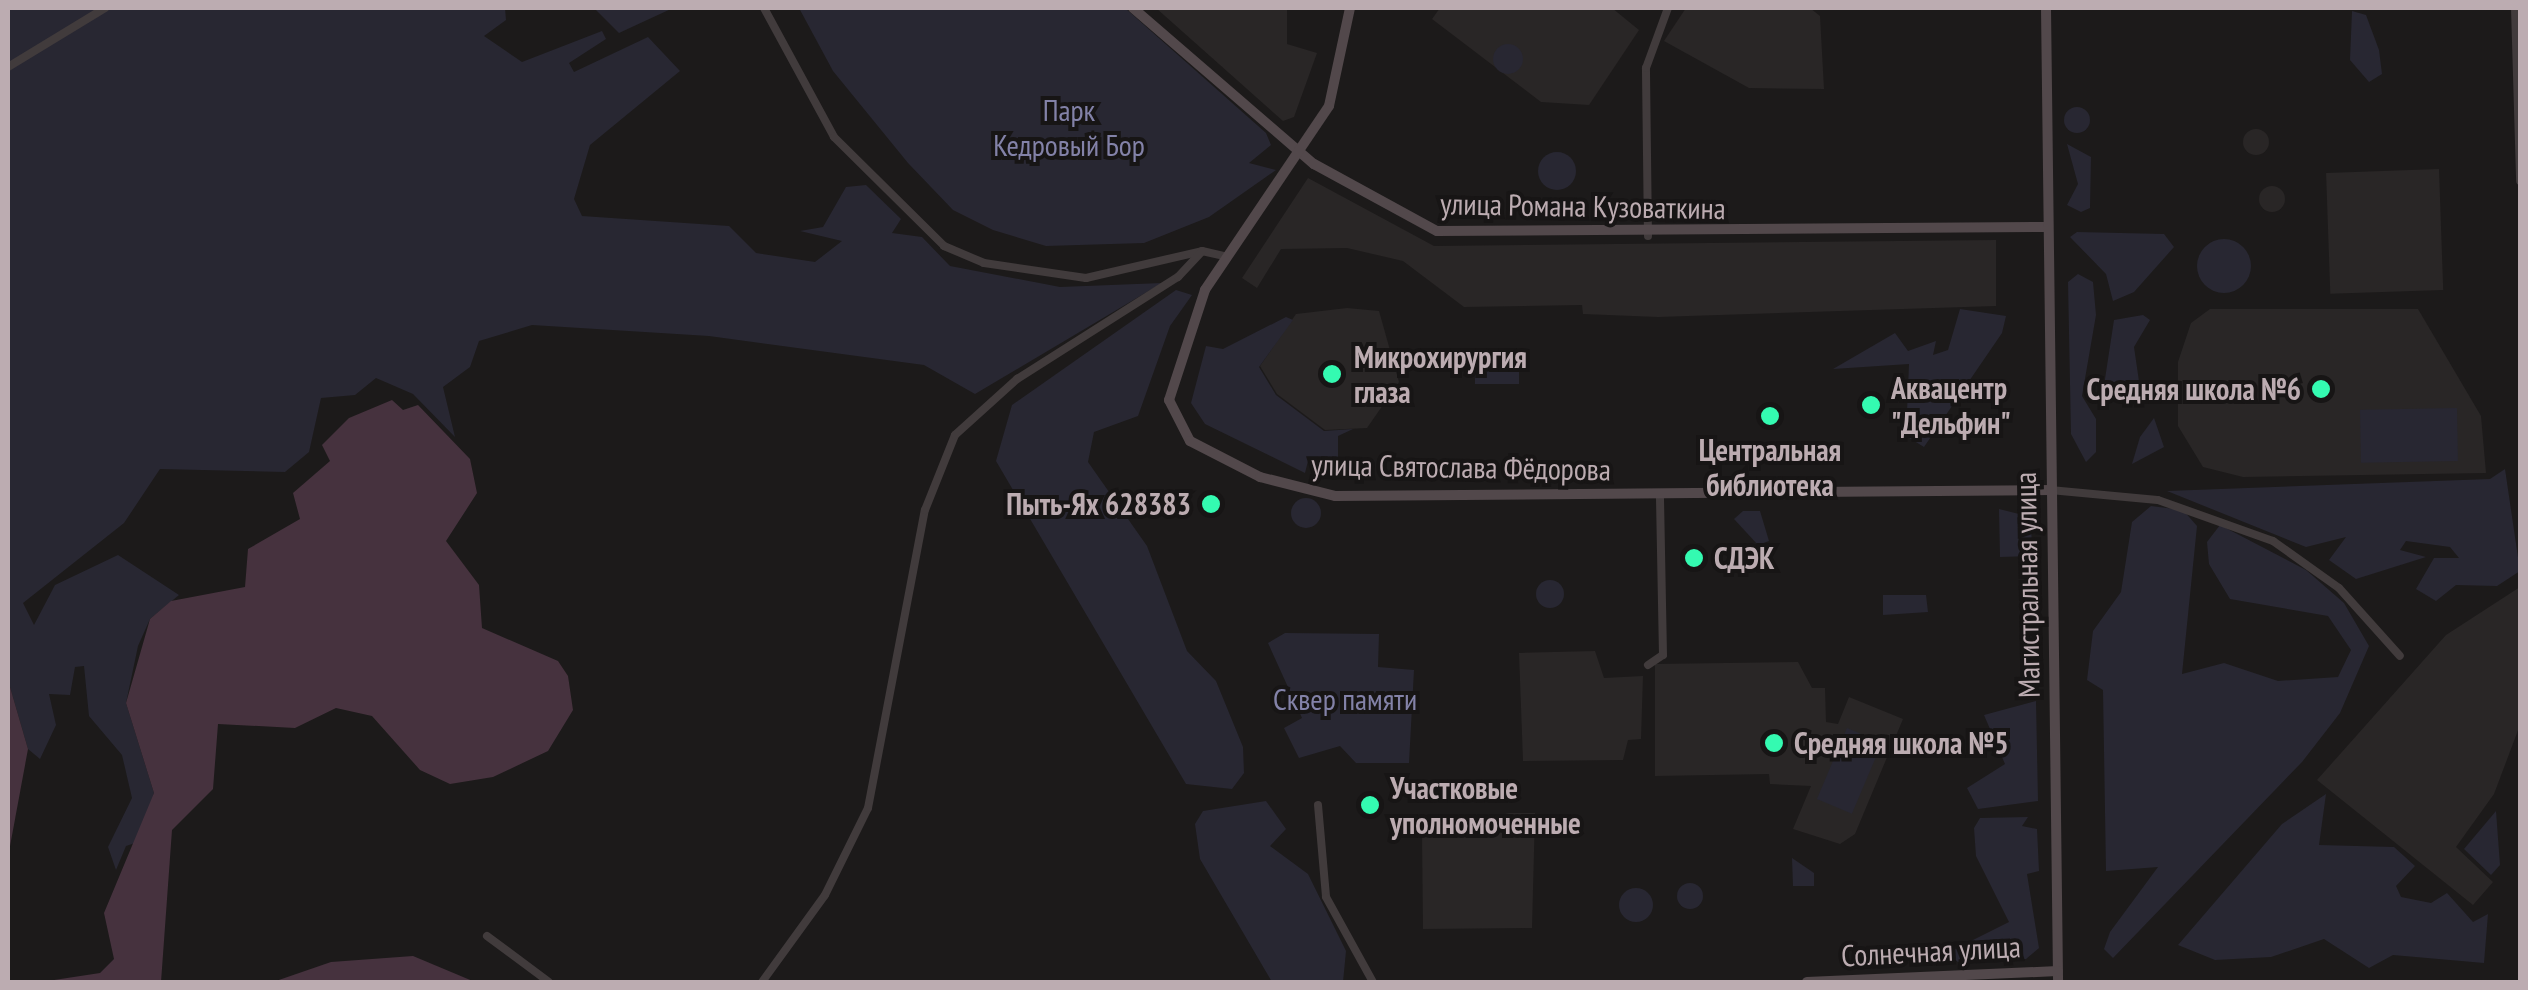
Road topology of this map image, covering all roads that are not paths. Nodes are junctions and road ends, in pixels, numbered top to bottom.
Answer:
1 (105, 8) edge
2 (764, 8) edge
3 (1133, 8) edge
4 (1350, 8) edge
5 (1668, 8) edge
6 (2046, 8) edge
7 (2515, 8) edge
8 (8, 67) edge
9 (1303, 155) junction
10 (2520, 180) edge
11 (2048, 227) junction
12 (1648, 236) junction
13 (1202, 251) junction
14 (1223, 256) junction
15 (2050, 490) junction
16 (1660, 495) junction
17 (2400, 656) dead end
18 (1648, 666) dead end
19 (1318, 806) dead end
20 (487, 936) dead end
21 (2058, 976) edge
22 (548, 982) edge
23 (762, 982) edge
24 (1373, 982) edge
25 (1807, 982) edge

1 - 8 street
2 - 13 street
3 - 9 street, улица Романа Кузоваткина
4 - 9 street, улица Святослава Фёдорова
5 - 12 street
6 - 11 street, Магистральная улица
7 - 10 street
9 - 12 street, улица Романа Кузоваткина
9 - 14 street, улица Святослава Фёдорова
11 - 12 street, улица Романа Кузоваткина
11 - 15 street, Магистральная улица
13 - 14 street
13 - 23 street
14 - 16 street, улица Святослава Фёдорова
15 - 16 street, улица Святослава Фёдорова
15 - 17 street
15 - 21 street, Магистральная улица
16 - 18 street
19 - 24 street
20 - 22 street
21 - 25 street, Солнечная улица

